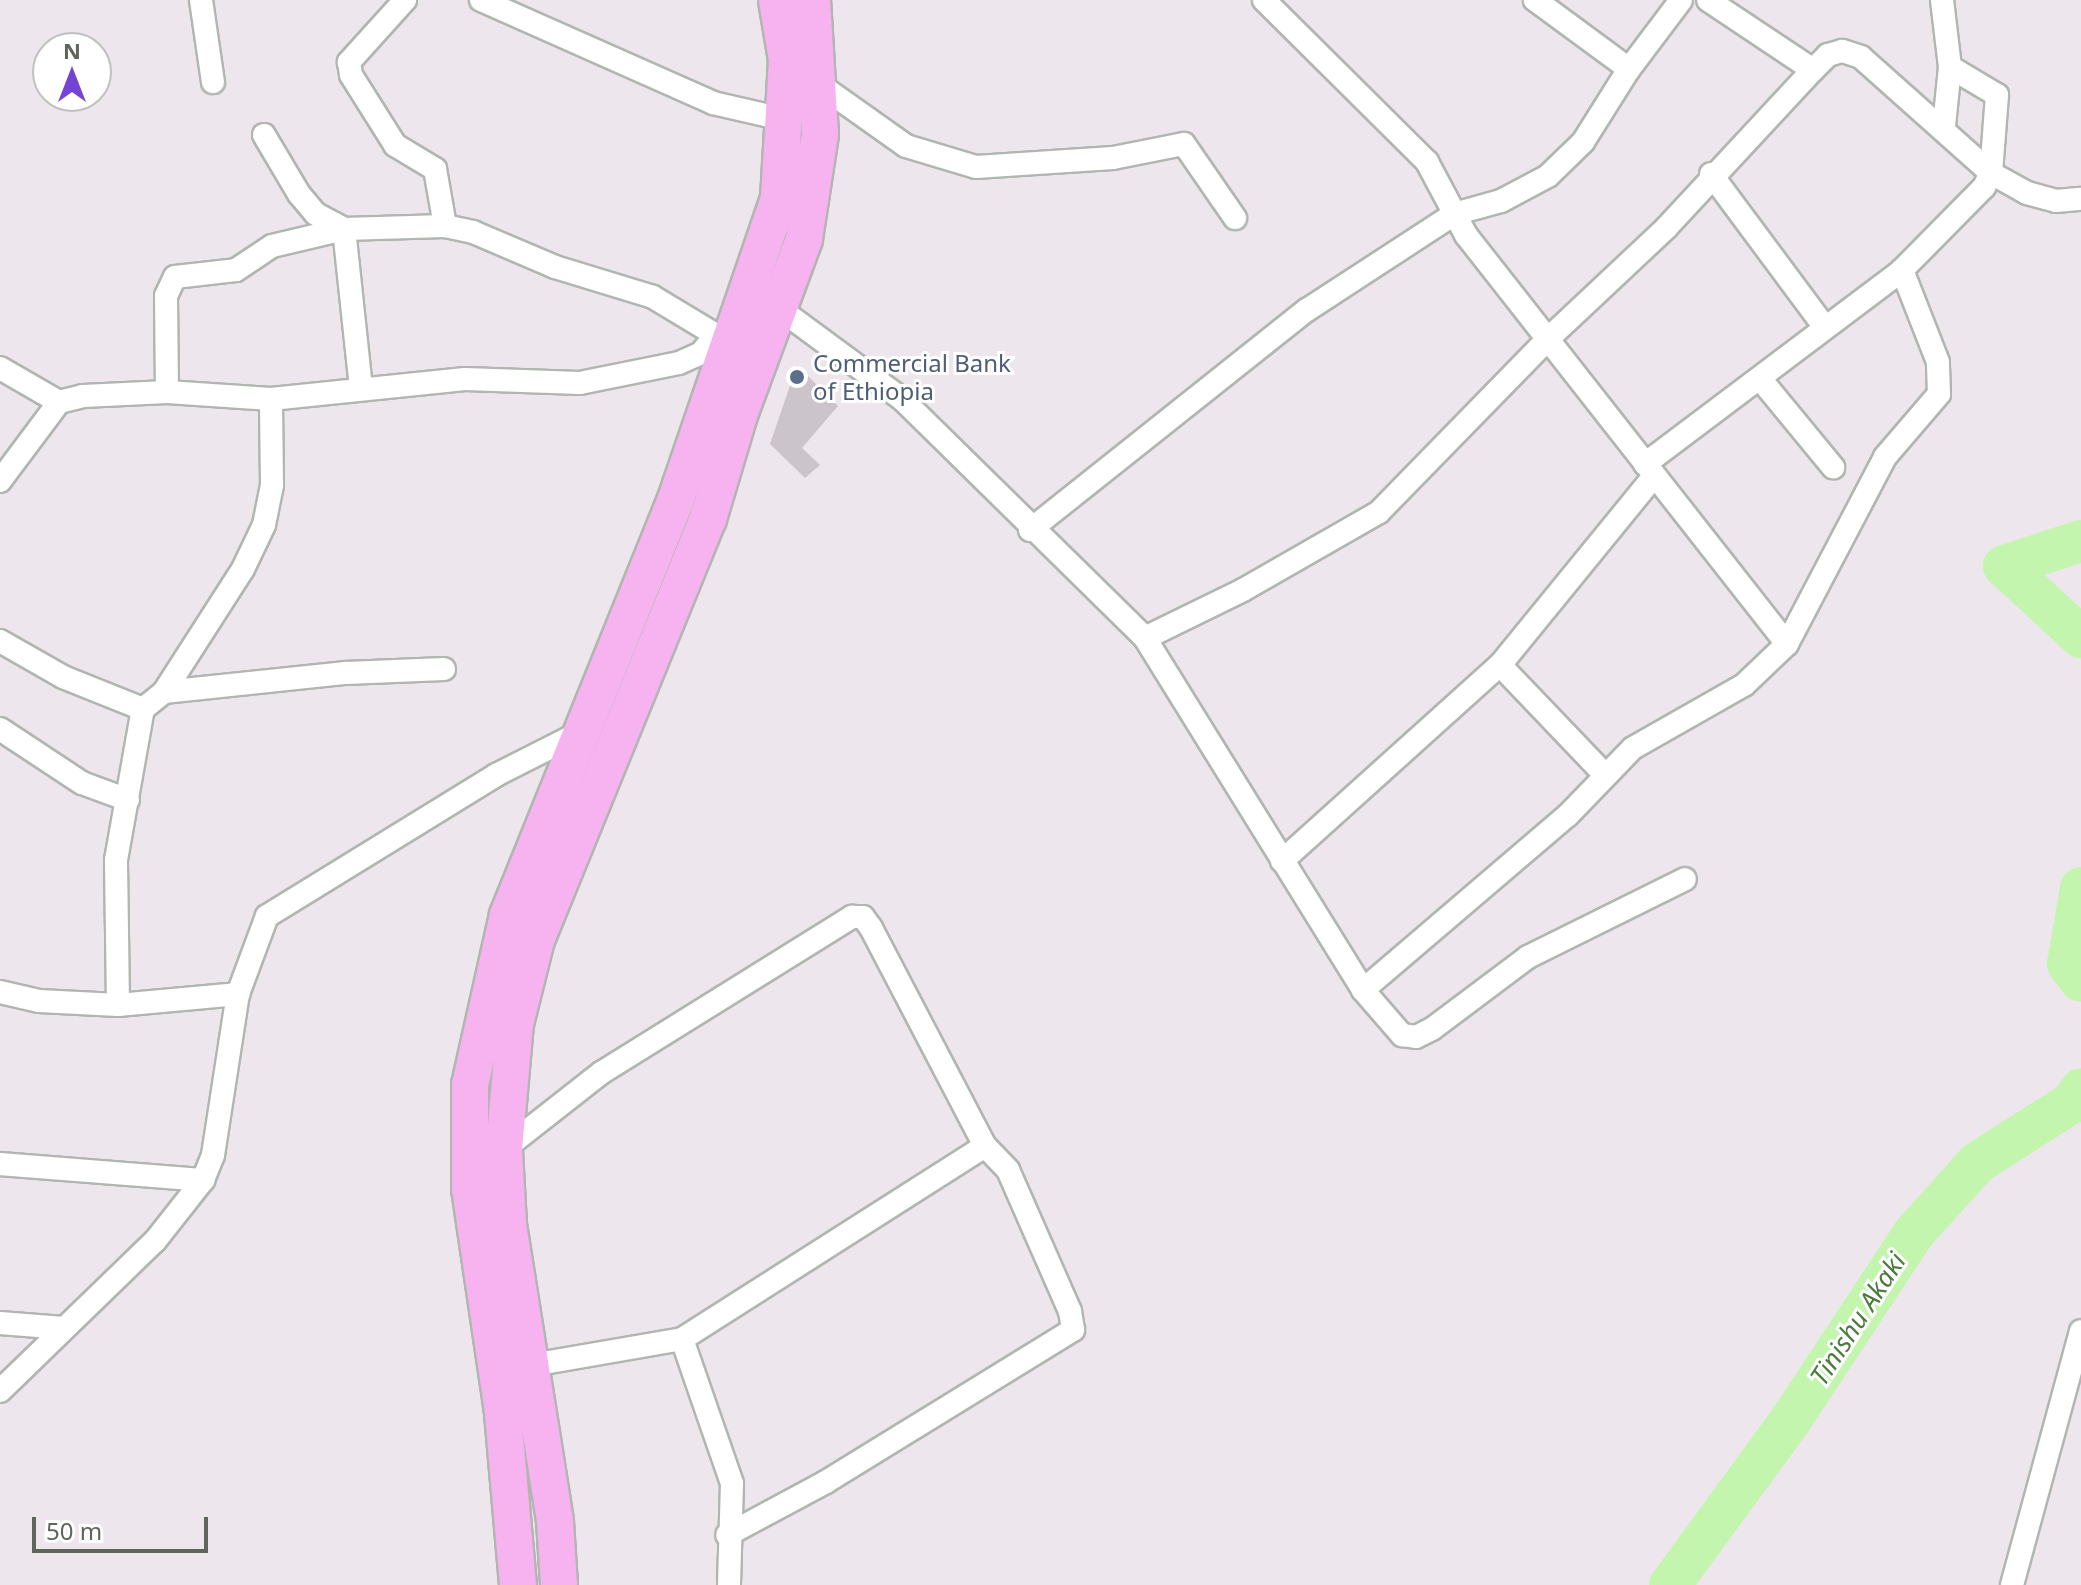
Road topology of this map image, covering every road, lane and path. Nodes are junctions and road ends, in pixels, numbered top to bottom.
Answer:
1 (201, 0) edge
2 (405, 0) edge
3 (481, 0) edge
4 (777, 0) edge
5 (812, 0) edge
6 (1264, 0) edge
7 (1535, 0) edge
8 (1681, 0) edge
9 (1708, 0) edge
10 (1942, 0) edge
11 (1950, 67) junction
12 (1629, 69) junction
13 (1813, 70) junction
14 (213, 82) dead end
15 (820, 85) junction
16 (787, 120) junction
17 (1944, 126) junction
18 (264, 135) dead end
19 (1991, 173) junction
20 (1711, 174) junction
21 (2081, 199) edge
22 (1454, 214) junction
23 (1235, 218) dead end
24 (445, 226) junction
25 (344, 229) junction
26 (1902, 270) junction
27 (781, 310) junction
28 (1823, 325) junction
29 (723, 337) junction
30 (1549, 338) junction
31 (0, 368) edge
32 (1762, 381) junction
33 (361, 387) junction
34 (167, 392) junction
35 (271, 399) junction
36 (59, 402) junction
37 (1833, 467) dead end
38 (1650, 470) junction
39 (0, 481) edge
40 (1030, 530) junction
41 (1145, 638) junction
42 (0, 641) edge
43 (1787, 644) junction
44 (1500, 665) junction
45 (444, 669) dead end
46 (164, 692) junction
47 (143, 709) junction
48 (0, 729) edge
49 (580, 730) junction
50 (616, 745) junction
51 (1604, 774) junction
52 (128, 800) junction
53 (1282, 861) junction
54 (1685, 879) dead end
55 (1363, 990) junction
56 (0, 992) edge
57 (238, 994) junction
58 (118, 1005) junction
59 (985, 1146) junction
60 (504, 1149) junction
61 (0, 1164) edge
62 (203, 1180) junction
63 (0, 1323) edge
64 (64, 1328) junction
65 (2081, 1331) edge
66 (682, 1339) junction
67 (532, 1365) junction
68 (0, 1391) edge
69 (727, 1535) junction
70 (518, 1585) edge
71 (559, 1585) edge
72 (729, 1585) edge
73 (2012, 1585) edge

1 - 14 street
2 - 24 street
3 - 16 street
4 - 16 main road
5 - 15 main road
6 - 22 street
7 - 12 street
8 - 12 street
9 - 13 street
10 - 11 street
11 - 17 street
11 - 19 street
12 - 22 street
13 - 17 street
13 - 20 street
15 - 23 street
15 - 27 main road
16 - 29 main road
17 - 19 street
18 - 25 street
19 - 21 street
19 - 26 street
20 - 28 street
20 - 30 street
22 - 30 street
22 - 40 street
24 - 25 street
24 - 29 street
25 - 33 street
25 - 34 street
26 - 28 street
26 - 43 street
27 - 40 street
27 - 50 main road
28 - 32 street
29 - 33 street
29 - 49 main road
30 - 38 street
30 - 41 street
31 - 36 street
32 - 37 street
32 - 38 street
33 - 35 street
34 - 35 street
34 - 36 street
35 - 46 street
36 - 39 street
38 - 43 street
38 - 44 street
40 - 41 street
41 - 53 street
42 - 47 street
43 - 51 street
44 - 51 street
44 - 53 street
45 - 46 street
46 - 47 street
47 - 52 street
48 - 52 street
49 - 50 street
49 - 57 street
49 - 70 main road
50 - 60 main road
51 - 55 street
52 - 58 street
53 - 55 street
54 - 55 street
56 - 58 street
57 - 58 street
57 - 62 street
59 - 60 street
59 - 66 street
59 - 69 street
60 - 67 main road
61 - 62 street
62 - 64 street
63 - 64 street
64 - 68 street
65 - 73 street
66 - 67 street
66 - 69 street
67 - 71 main road
69 - 72 street

